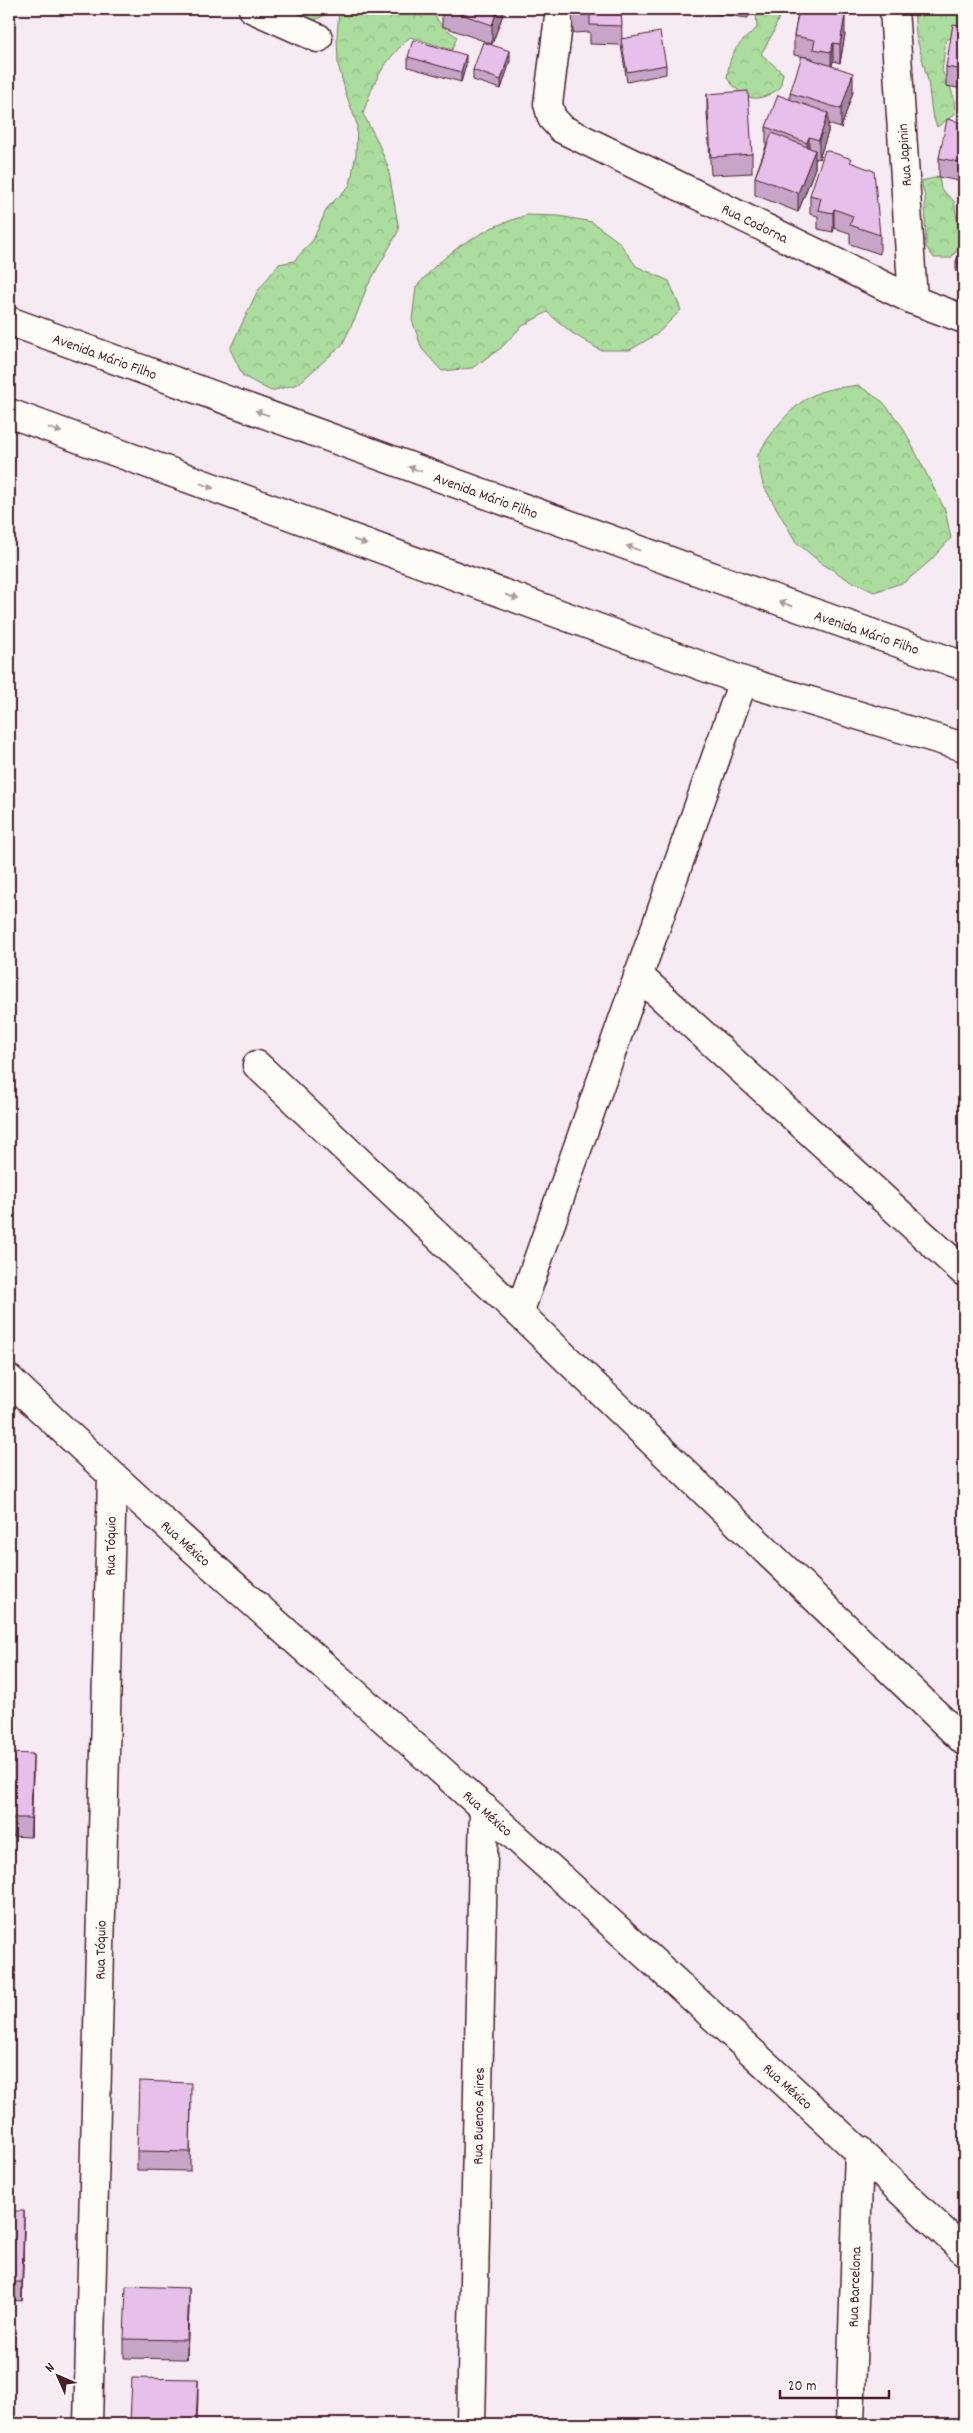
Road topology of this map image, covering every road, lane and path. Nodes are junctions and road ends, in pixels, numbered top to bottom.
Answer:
1 (253, 9) edge
2 (560, 9) edge
3 (894, 9) edge
4 (318, 38) dead end
5 (913, 300) junction
6 (964, 319) edge
7 (9, 321) edge
8 (9, 414) edge
9 (964, 666) edge
10 (743, 681) junction
11 (964, 747) edge
12 (638, 975) junction
13 (257, 1065) dead end
14 (964, 1272) edge
15 (519, 1313) junction
16 (9, 1379) edge
17 (112, 1477) junction
18 (964, 1741) edge
19 (484, 1808) junction
20 (859, 2150) junction
21 (964, 2251) edge
22 (88, 2424) edge
23 (471, 2424) edge
24 (850, 2424) edge

1 - 4 street
2 - 5 street, Rua Codorna
3 - 5 street, Rua Japinin
5 - 6 street, Rua Codorna
9 -> 7 street, Avenida Mário Filho
8 -> 10 street
10 - 11 street
10 - 12 street
12 - 14 street
12 - 15 street
13 - 15 street
15 - 18 street
16 - 17 street, Rua México
17 - 19 street, Rua México
17 - 22 street, Rua Tóquio
19 - 20 street, Rua México
19 - 23 street, Rua Buenos Aires
20 - 21 street, Rua México
20 - 24 street, Rua Barcelona

